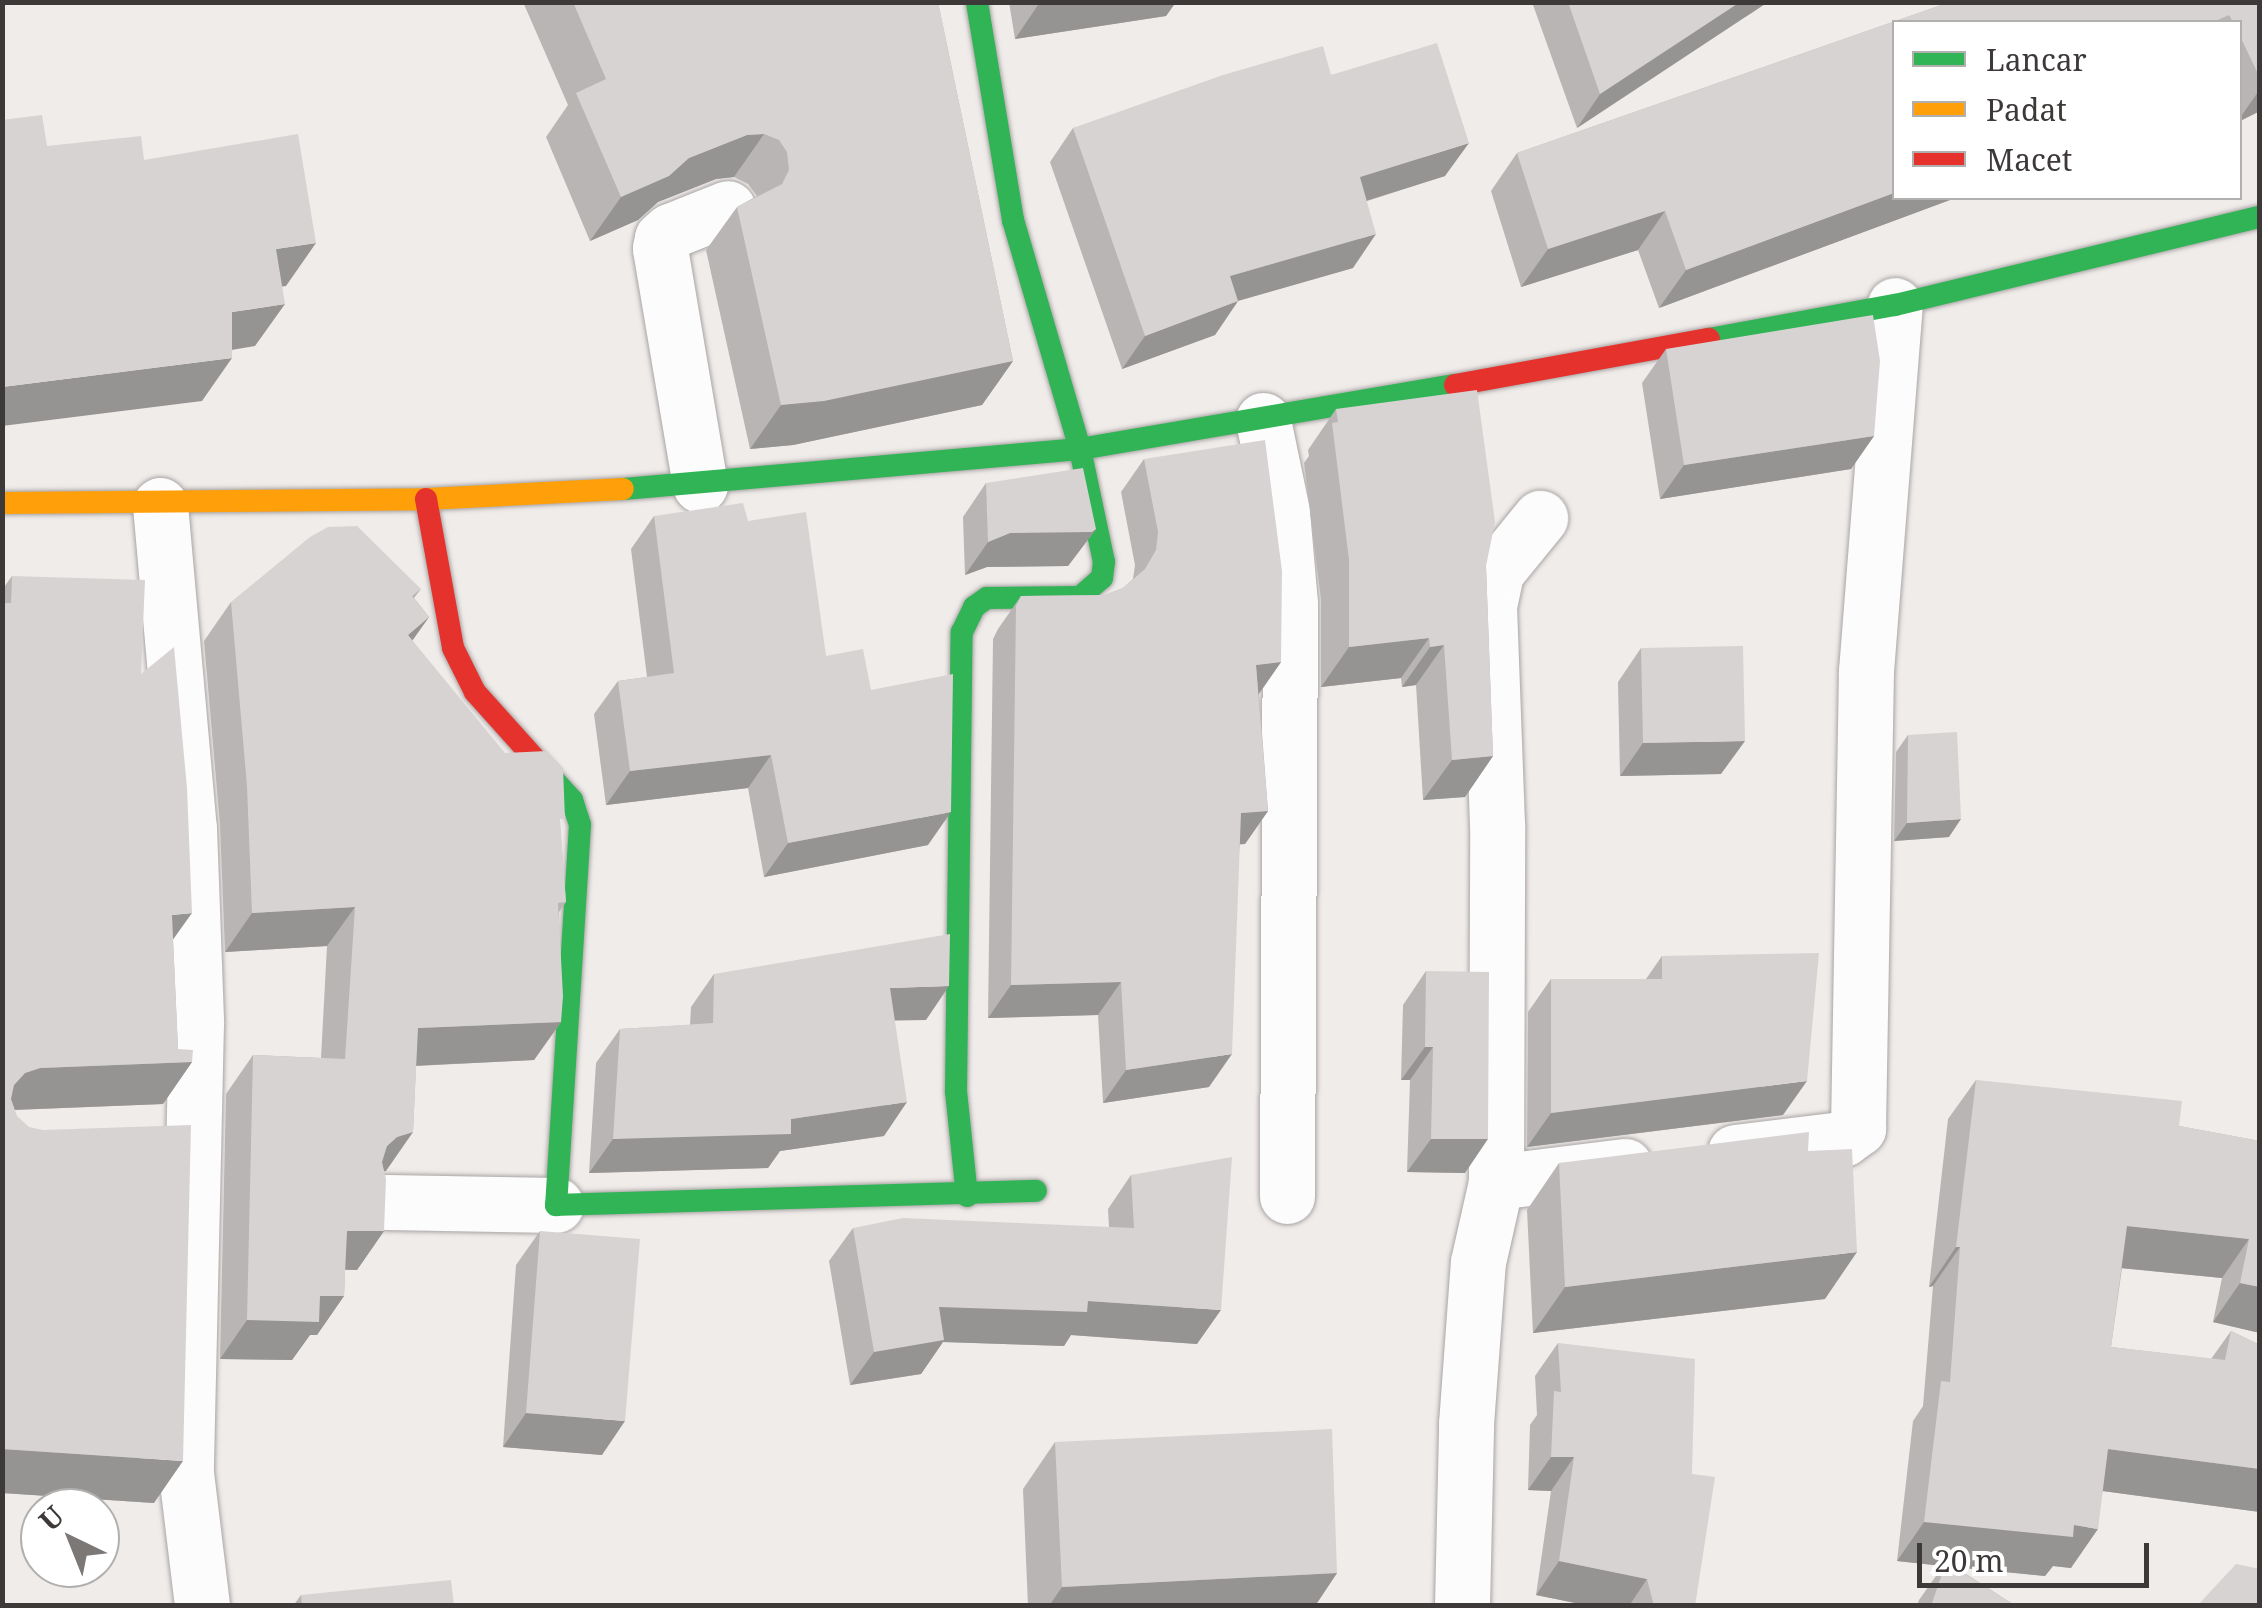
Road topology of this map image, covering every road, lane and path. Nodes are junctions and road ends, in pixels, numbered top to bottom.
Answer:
1 (977, 2) edge
2 (728, 208) dead end
3 (2260, 217) edge
4 (1895, 305) junction
5 (1262, 420) junction
6 (1080, 449) junction
7 (700, 485) junction
8 (426, 499) junction
9 (2, 503) edge
10 (160, 505) junction
11 (1540, 518) dead end
12 (193, 1134) junction
13 (139, 1136) edge
14 (1496, 1182) junction
15 (1036, 1191) dead end
16 (967, 1196) junction
17 (1287, 1196) dead end
18 (386, 1202) edge
19 (556, 1205) junction
20 (202, 1606) edge
21 (1462, 1606) edge

1 - 6 street
2 - 7 street
3 - 4 street
4 - 5 street
4 - 14 street
5 - 6 street
5 - 17 street
6 - 7 street
6 - 16 street
7 - 8 street
8 - 10 street
8 - 19 street
9 - 10 street
10 - 12 street
11 - 14 street
12 - 13 street
12 - 20 street
14 - 21 street
15 - 16 street
16 - 19 street
18 - 19 street

